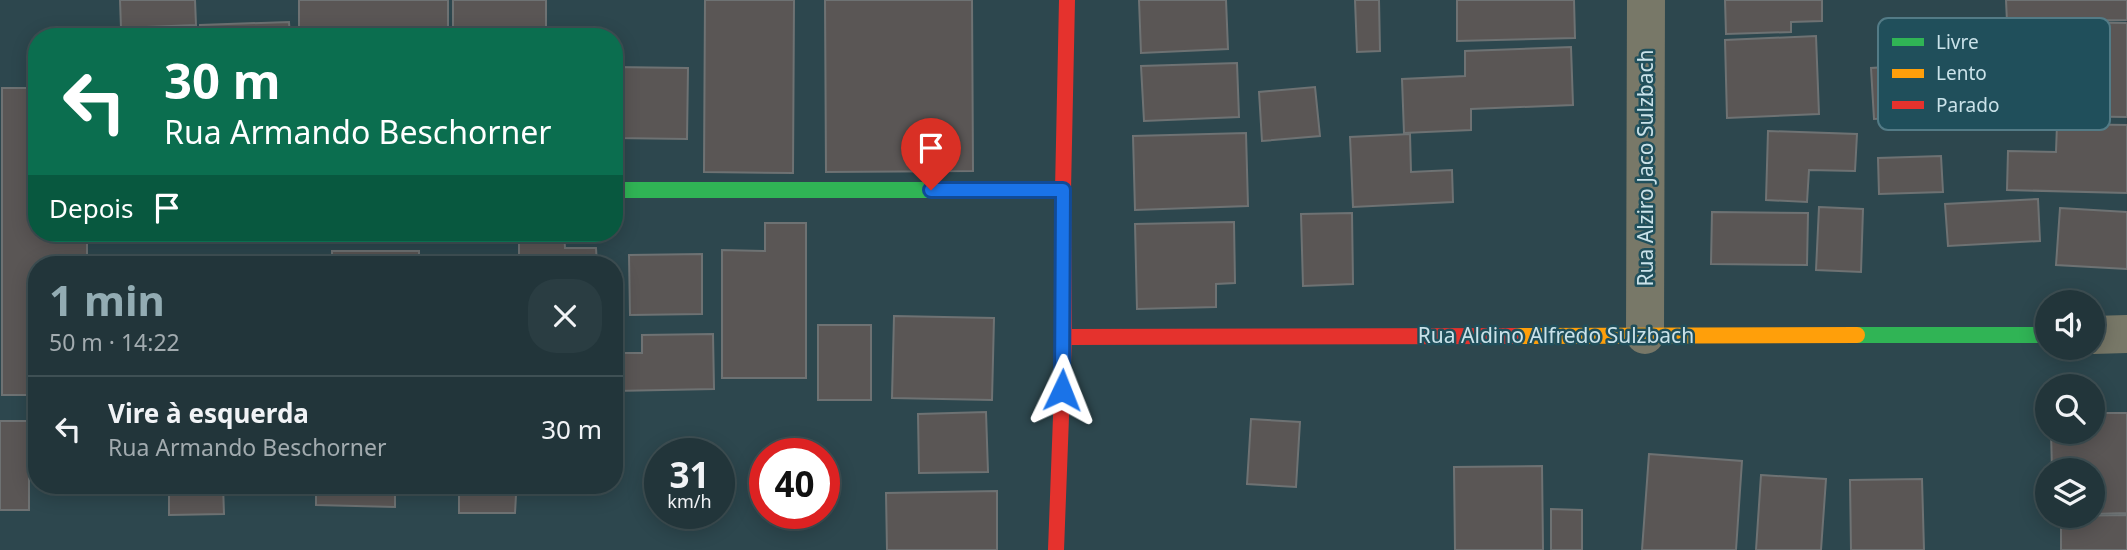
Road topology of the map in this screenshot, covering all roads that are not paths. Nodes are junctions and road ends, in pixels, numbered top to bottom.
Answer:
1 (1067, 0) edge
2 (1646, 0) edge
3 (623, 190) edge
4 (1063, 190) junction
5 (2127, 334) edge
6 (1645, 335) junction
7 (2035, 335) edge
8 (2105, 335) edge
9 (1064, 337) junction
10 (1056, 550) edge

1 - 4 street
2 - 6 street, Rua Alziro Jaco Sulzbach
3 - 4 street
4 - 9 street
5 - 8 street
6 - 7 street, Rua Aldino Alfredo Sulzbach
6 - 9 street, Rua Aldino Alfredo Sulzbach
9 - 10 street

